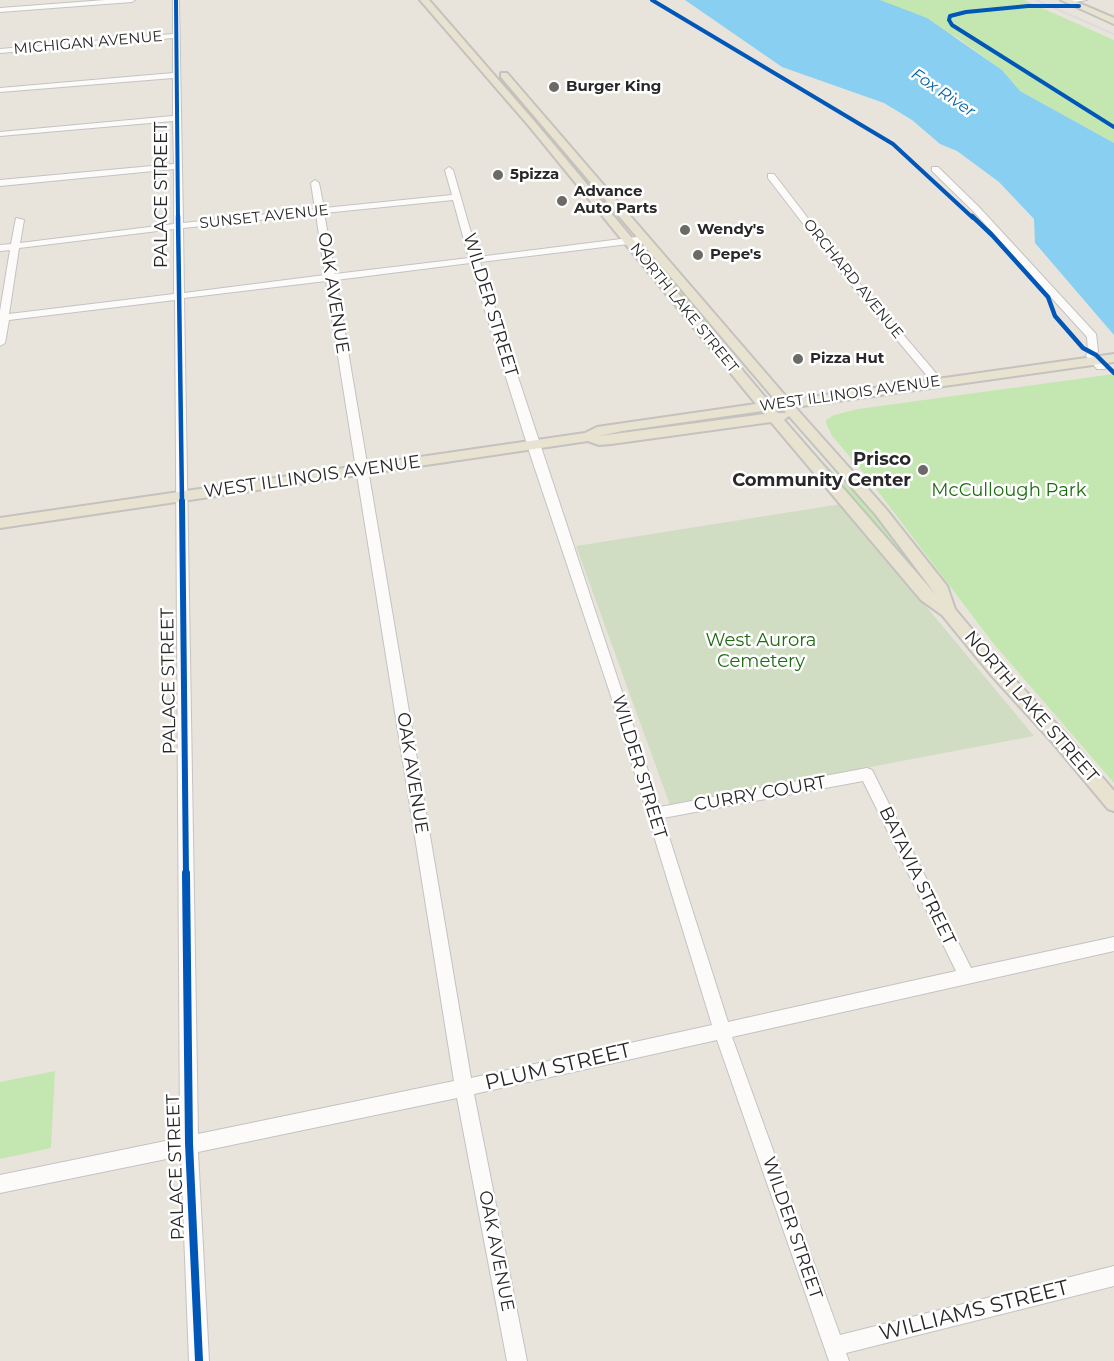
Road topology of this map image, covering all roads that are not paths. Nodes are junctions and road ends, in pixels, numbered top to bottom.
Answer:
1 (132, 0) edge
2 (176, 0) edge
3 (424, 0) edge
4 (1084, 0) edge
5 (1067, 1) edge
6 (53, 7) edge
7 (0, 10) edge
8 (1114, 21) edge
9 (176, 36) junction
10 (0, 51) edge
11 (499, 68) dead end
12 (177, 75) junction
13 (0, 90) edge
14 (177, 118) junction
15 (0, 134) edge
16 (178, 166) junction
17 (935, 169) dead end
18 (449, 170) dead end
19 (771, 176) dead end
20 (0, 183) edge
21 (315, 183) dead end
22 (457, 197) junction
23 (320, 212) junction
24 (19, 220) dead end
25 (177, 226) junction
26 (645, 239) junction
27 (628, 241) junction
28 (15, 246) junction
29 (0, 248) edge
30 (474, 260) junction
31 (329, 277) junction
32 (178, 296) junction
33 (2, 318) edge
34 (0, 343) edge
35 (1114, 358) edge
36 (1103, 364) edge
37 (937, 381) junction
38 (766, 382) junction
39 (827, 398) junction
40 (789, 409) junction
41 (769, 412) junction
42 (534, 445) junction
43 (362, 470) junction
44 (181, 496) junction
45 (0, 523) edge
46 (948, 610) junction
47 (867, 774) joint
48 (1114, 804) edge
49 (653, 814) junction
50 (1114, 944) edge
51 (967, 977) junction
52 (722, 1031) junction
53 (464, 1088) junction
54 (189, 1143) junction
55 (0, 1184) edge
56 (1114, 1276) edge
57 (836, 1354) edge
58 (199, 1361) edge
59 (517, 1361) edge

1 - 6 street
2 - 9 street, PALACE STREET
3 - 27 main road, NORTH LAKE STREET
4 - 5 street
5 - 8 main road
6 - 7 street
9 - 10 street, MICHIGAN AVENUE
9 - 12 street, PALACE STREET
11 - 26 main road, NORTH LAKE STREET
12 - 13 street
12 - 14 street, PALACE STREET
14 - 15 street
14 - 16 street, PALACE STREET
16 - 20 street
16 - 25 street, PALACE STREET
17 - 36 street
18 - 22 street, WILDER STREET
19 - 37 street, ORCHARD AVENUE
21 - 23 street, OAK AVENUE
22 - 23 street, SUNSET AVENUE
22 - 30 street, WILDER STREET
23 - 25 street, SUNSET AVENUE
23 - 31 street, OAK AVENUE
24 - 28 street
25 - 28 street, SUNSET AVENUE
25 - 32 street, PALACE STREET
26 - 27 street
26 - 38 main road, NORTH LAKE STREET
27 - 30 street
27 - 41 main road, NORTH LAKE STREET
28 - 29 street, SUNSET AVENUE
28 - 33 street
30 - 31 street
30 - 42 street, WILDER STREET
31 - 32 street
31 - 43 street, OAK AVENUE
32 - 33 street
32 - 44 street, PALACE STREET
33 - 34 street
35 - 36 main road, WEST ILLINOIS AVENUE
36 - 37 main road, WEST ILLINOIS AVENUE
36 - 40 main road, WEST ILLINOIS AVENUE
37 - 39 main road, WEST ILLINOIS AVENUE
38 - 39 main road
38 - 40 main road, NORTH LAKE STREET
39 - 40 main road, WEST ILLINOIS AVENUE
40 - 41 main road, WEST ILLINOIS AVENUE
40 - 46 main road, NORTH LAKE STREET
41 - 42 main road, WEST ILLINOIS AVENUE
41 - 46 main road, NORTH LAKE STREET
42 - 43 main road, WEST ILLINOIS AVENUE
42 - 49 street, WILDER STREET
43 - 44 main road, WEST ILLINOIS AVENUE
43 - 53 street, OAK AVENUE
44 - 45 main road, WEST ILLINOIS AVENUE
44 - 54 street, PALACE STREET
46 - 48 main road, NORTH LAKE STREET
47 - 49 street, CURRY COURT
47 - 51 street, BATAVIA STREET
49 - 52 street, WILDER STREET
50 - 51 street, PLUM STREET
51 - 52 street, PLUM STREET
52 - 53 street, PLUM STREET
52 - 57 street, WILDER STREET
53 - 54 street, PLUM STREET
53 - 59 street, OAK AVENUE
54 - 55 street, PLUM STREET
54 - 58 street, PALACE STREET
56 - 57 street, WILLIAMS STREET

